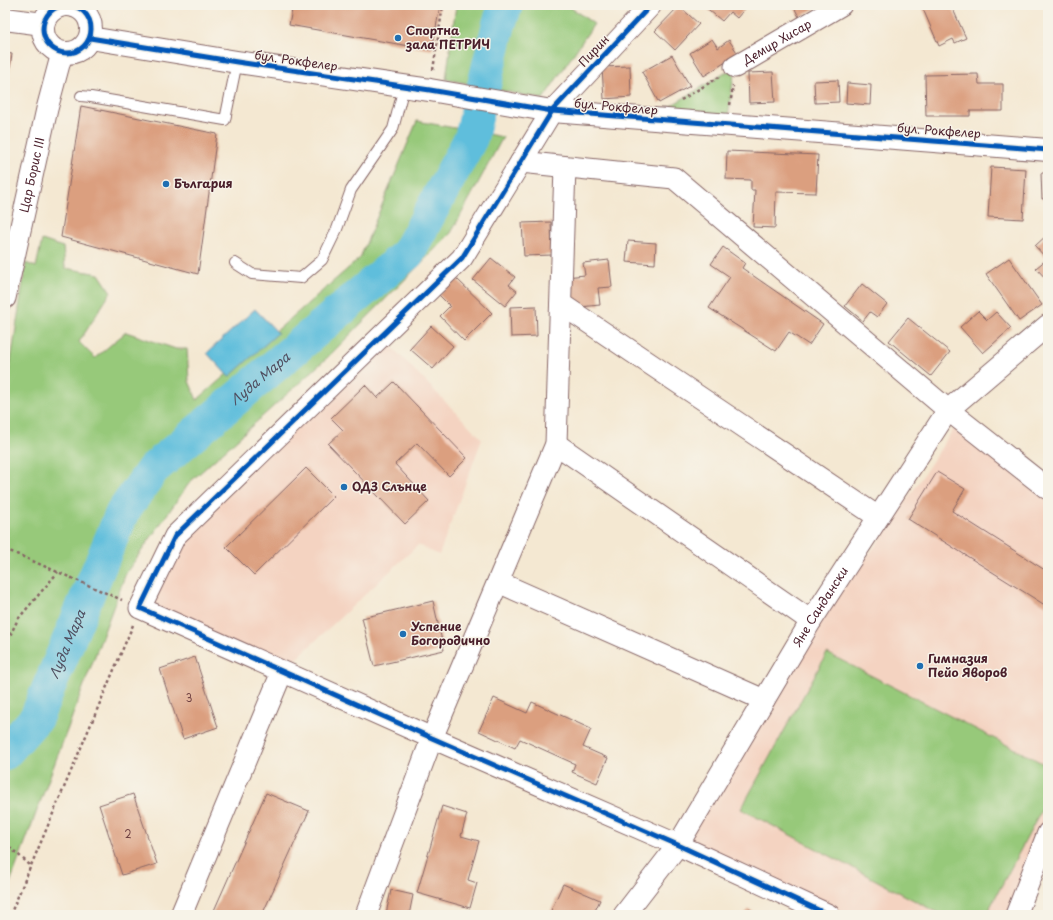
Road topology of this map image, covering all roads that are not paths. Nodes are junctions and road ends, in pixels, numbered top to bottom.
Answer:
1 (73, 5) edge
2 (651, 5) edge
3 (841, 5) edge
4 (5, 19) edge
5 (44, 24) junction
6 (90, 38) junction
7 (62, 53) junction
8 (237, 62) junction
9 (735, 67) road end
10 (404, 87) junction
11 (81, 96) dead end
12 (552, 111) junction
13 (1048, 150) edge
14 (521, 162) junction
15 (565, 168) junction
16 (14, 216) edge
17 (235, 263) dead end
18 (5, 298) edge
19 (561, 304) junction
20 (1048, 325) edge
21 (948, 410) junction
22 (556, 444) junction
23 (1048, 489) edge
24 (878, 517) junction
25 (498, 582) junction
26 (811, 621) junction
27 (282, 672) junction
28 (764, 700) junction
29 (432, 738) junction
30 (1048, 833) edge
31 (678, 845) junction
32 (181, 915) edge
33 (366, 915) edge
34 (624, 915) edge
35 (828, 915) edge
36 (1016, 915) edge

1 - 5 main road
1 - 6 main road
2 - 12 street, Пирин
3 - 9 street, Демир Хисар
4 - 5 main road
5 - 7 main road
6 - 7 main road
6 - 8 main road, бул. Рокфелер
7 - 16 street, Цар Борис III
8 - 10 main road, бул. Рокфелер
8 - 11 lane
10 - 12 main road, бул. Рокфелер
10 - 17 lane
12 - 13 main road, бул. Рокфелер
12 - 14 street, Пирин
14 - 15 street
14 - 27 street, Пирин
15 - 19 street
15 - 21 street
16 - 18 street, Цар Борис III
19 - 22 street
19 - 24 street
20 - 21 street, Яне Сандански
21 - 23 street
21 - 24 street, Яне Сандански
22 - 25 street
22 - 26 street
24 - 26 street, Яне Сандански
25 - 28 street
25 - 29 street
26 - 28 street, Яне Сандански
27 - 29 street
27 - 32 street
28 - 31 street, Яне Сандански
29 - 31 street
29 - 33 street
30 - 36 street
31 - 34 street, Яне Сандански
31 - 35 street

